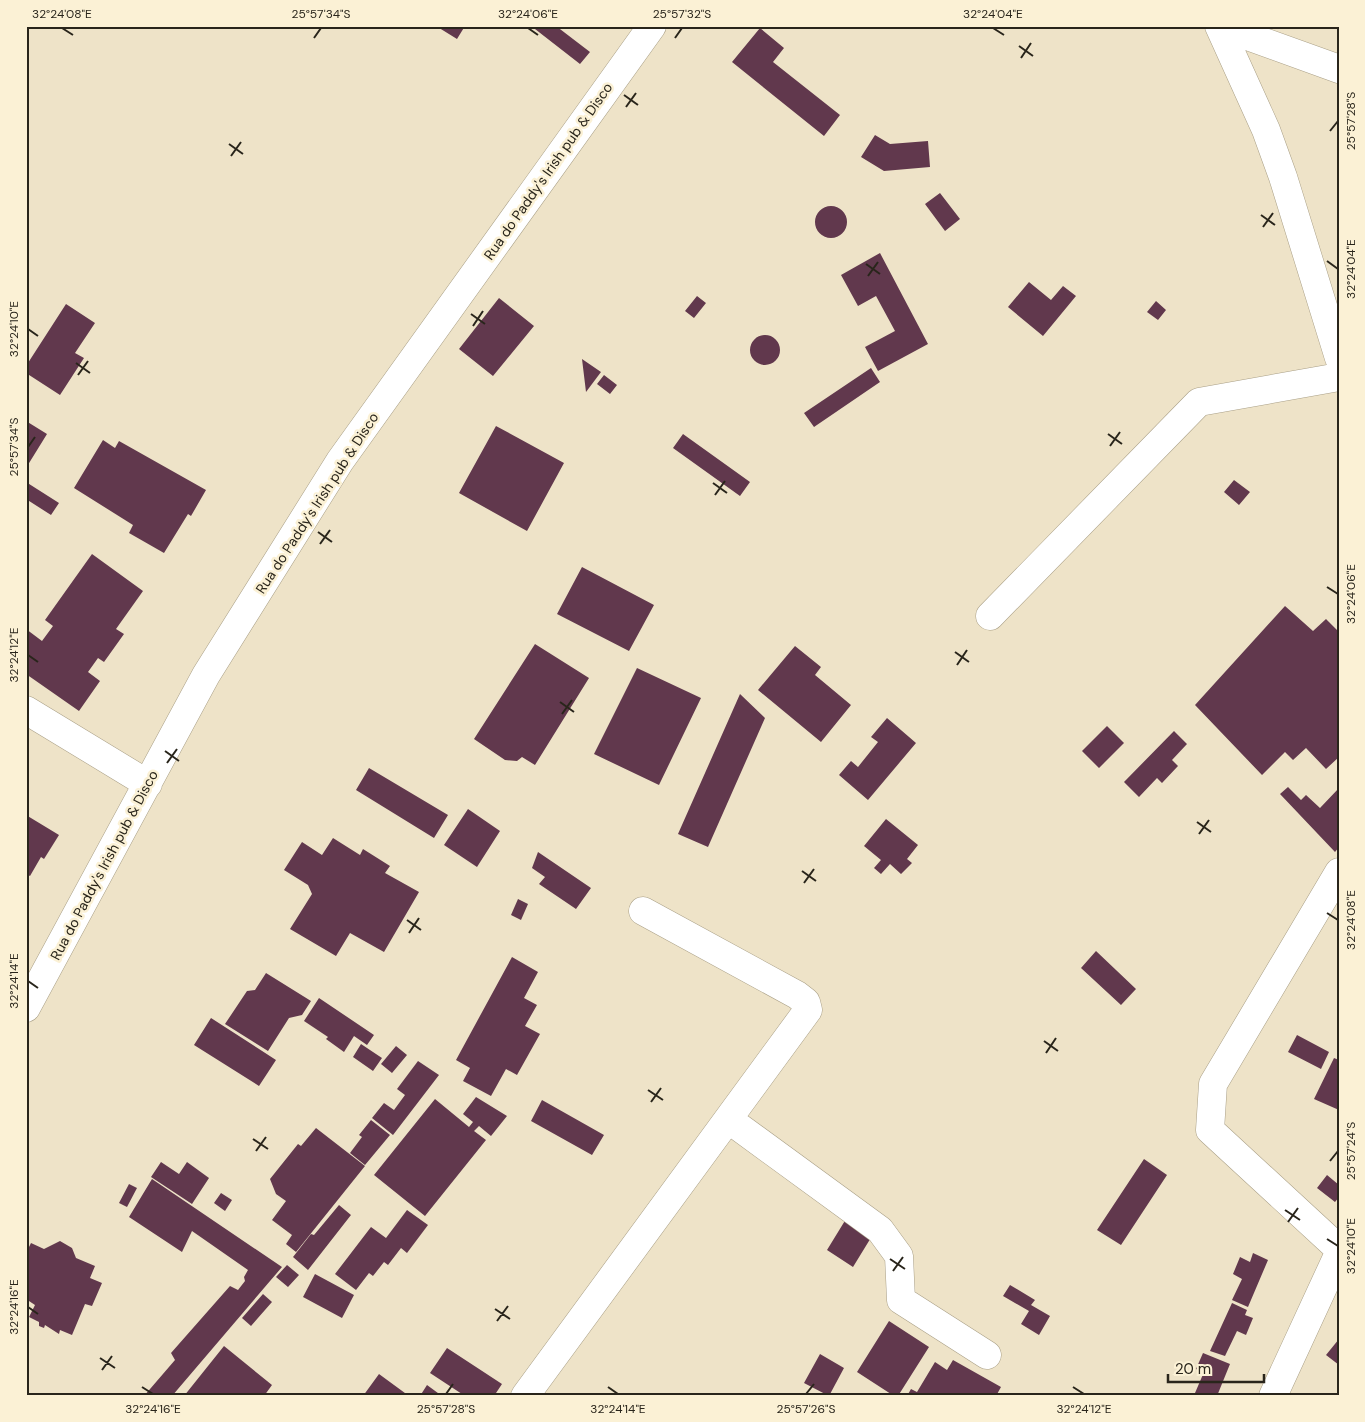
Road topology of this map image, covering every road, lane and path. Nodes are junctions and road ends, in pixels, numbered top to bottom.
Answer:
1 (652, 26) edge
2 (1220, 26) edge
3 (1339, 68) edge
4 (1339, 358) edge
5 (1339, 377) edge
6 (990, 616) dead end
7 (26, 710) edge
8 (148, 784) junction
9 (1339, 872) edge
10 (643, 911) dead end
11 (26, 1008) edge
12 (728, 1119) junction
13 (1339, 1251) edge
14 (987, 1355) dead end
15 (526, 1395) edge
16 (1273, 1396) edge

1 - 8 street, Rua do Paddy's Irish pub & Disco
2 - 3 street
2 - 4 street
5 - 6 street
7 - 8 street
8 - 11 street, Rua do Paddy's Irish pub & Disco
9 - 13 street
10 - 12 street
12 - 14 street
12 - 15 street
13 - 16 street

